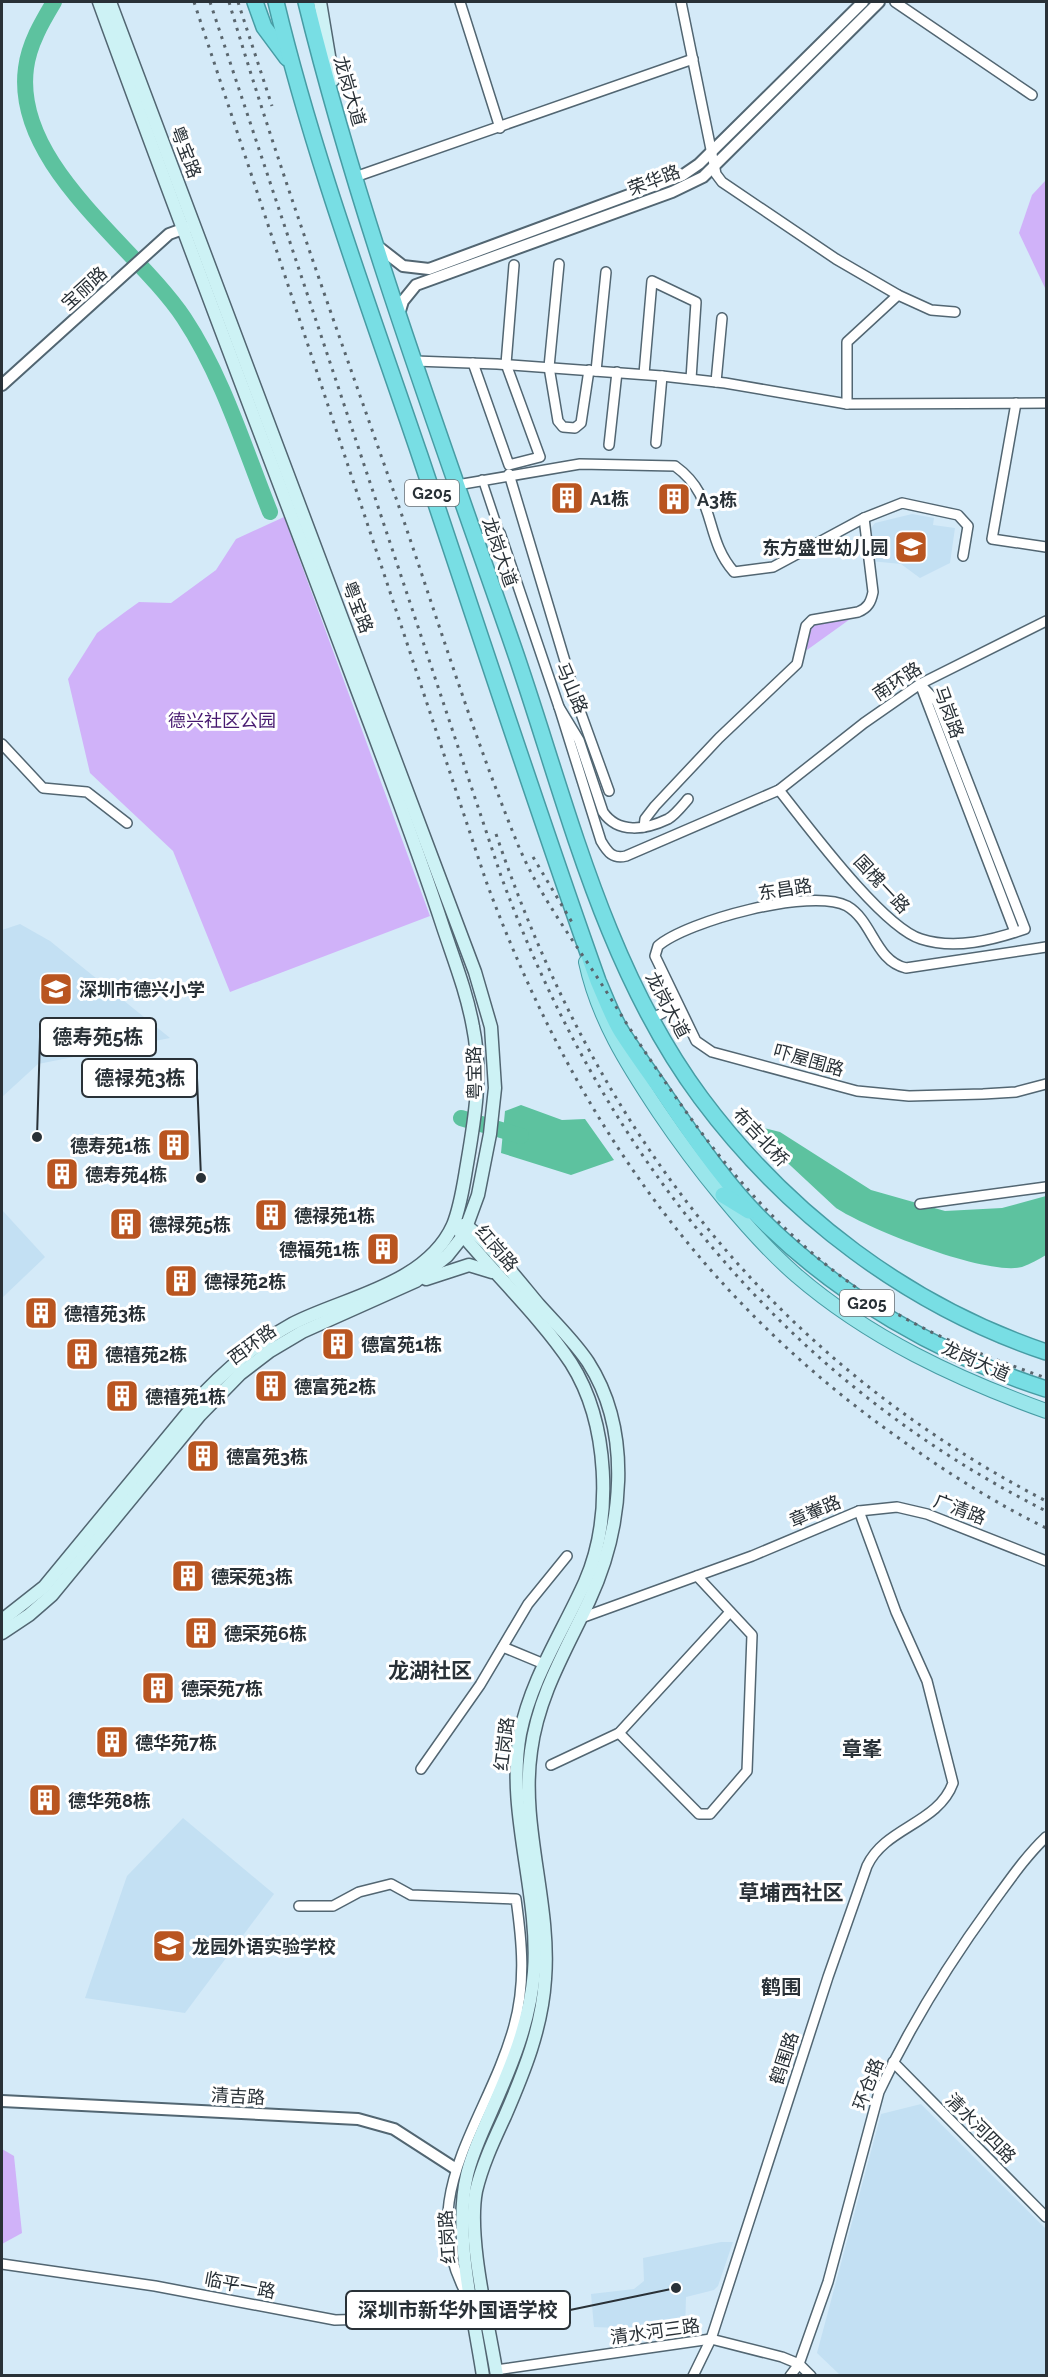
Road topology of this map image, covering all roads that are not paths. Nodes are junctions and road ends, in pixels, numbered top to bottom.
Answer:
1 (99, 2) edge
2 (110, 2) edge
3 (255, 2) edge
4 (276, 2) edge
5 (306, 2) edge
6 (320, 2) edge
7 (460, 2) edge
8 (681, 2) edge
9 (863, 2) edge
10 (879, 2) edge
11 (895, 2) edge
12 (693, 59) junction
13 (291, 63) junction
14 (1032, 95) dead end
15 (340, 126) junction
16 (500, 128) junction
17 (712, 152) junction
18 (714, 166) junction
19 (355, 177) junction
20 (194, 224) junction
21 (182, 229) junction
22 (374, 243) junction
23 (559, 264) dead end
24 (514, 265) dead end
25 (606, 272) dead end
26 (898, 295) junction
27 (955, 312) dead end
28 (399, 315) junction
29 (722, 318) dead end
30 (415, 361) junction
31 (473, 363) junction
32 (506, 364) junction
33 (549, 367) junction
34 (593, 370) junction
35 (617, 372) junction
36 (644, 374) junction
37 (662, 376) junction
38 (691, 379) junction
39 (716, 381) junction
40 (2, 384) edge
41 (1016, 403) junction
42 (1047, 403) edge
43 (847, 404) junction
44 (656, 443) dead end
45 (609, 445) dead end
46 (509, 474) junction
47 (482, 479) junction
48 (457, 485) junction
49 (864, 518) junction
50 (500, 533) junction
51 (475, 541) junction
52 (1047, 547) edge
53 (963, 556) dead end
54 (1047, 621) edge
55 (921, 684) junction
56 (559, 707) junction
57 (2, 744) edge
58 (779, 790) junction
59 (609, 792) dead end
60 (688, 800) dead end
61 (127, 823) dead end
62 (644, 827) junction
63 (577, 922) junction
64 (1025, 928) joint
65 (679, 931) joint
66 (1015, 932) junction
67 (1047, 947) edge
68 (678, 1005) junction
69 (651, 1019) junction
70 (1047, 1084) edge
71 (701, 1098) joint
72 (1047, 1187) edge
73 (723, 1196) junction
74 (793, 1200) joint
75 (920, 1204) dead end
76 (758, 1216) junction
77 (453, 1224) junction
78 (466, 1231) junction
79 (499, 1278) junction
80 (405, 1287) junction
81 (1047, 1352) edge
82 (1047, 1389) edge
83 (1047, 1411) edge
84 (859, 1511) junction
85 (567, 1556) dead end
86 (1047, 1561) edge
87 (697, 1576) junction
88 (730, 1612) junction
89 (581, 1618) junction
90 (2, 1620) edge
91 (2, 1633) edge
92 (503, 1647) junction
93 (544, 1664) junction
94 (619, 1733) junction
95 (551, 1765) dead end
96 (421, 1769) dead end
97 (953, 1783) joint
98 (1046, 1840) edge
99 (299, 1906) dead end
100 (893, 2062) junction
101 (3, 2101) edge
102 (456, 2169) junction
103 (1047, 2217) edge
104 (2, 2264) edge
105 (473, 2306) junction
106 (711, 2339) junction
107 (799, 2364) junction
108 (497, 2373) edge
109 (483, 2376) edge
110 (693, 2376) edge
111 (790, 2376) edge
112 (811, 2376) edge

1 - 21 main road, 粤宝路
2 - 20 main road, 粤宝路
3 - 13 highway
4 - 13 highway, 龙岗大道 / G205
5 - 15 highway, 龙岗大道 / G205
6 - 15 main road
7 - 16 street
8 - 12 street
9 - 17 street, 荣华路
10 - 18 street, 荣华路
11 - 14 street
12 - 16 street
12 - 17 street
13 - 63 highway, 龙岗大道 / G205
15 - 19 highway, 龙岗大道 / G205
16 - 19 street
17 - 18 street
17 - 22 street, 荣华路
18 - 26 street
18 - 28 street, 荣华路
19 - 22 highway, 龙岗大道 / G205
20 - 21 street, 宝丽路
20 - 78 main road, 粤宝路
21 - 40 street, 宝丽路
21 - 77 main road, 粤宝路
22 - 28 highway, 龙岗大道 / G205
23 - 33 street
24 - 32 street
25 - 34 street
26 - 27 street
26 - 43 street
28 - 30 highway, 龙岗大道 / G205
29 - 39 street
30 - 31 street
30 - 48 highway, 龙岗大道 / G205
31 - 32 street
31 - 32 street
32 - 33 street
33 - 34 street
33 - 34 street
34 - 35 street
35 - 36 street
35 - 45 street
36 - 37 street
36 - 38 street
37 - 38 street
37 - 44 street
38 - 39 street
39 - 43 street
41 - 42 street
41 - 43 street
41 - 52 street
46 - 47 street
46 - 49 street
46 - 59 street
47 - 48 street
47 - 50 street, 马山路
48 - 51 highway, 龙岗大道 / G205
49 - 53 street
49 - 62 street
50 - 51 street
50 - 56 street, 马山路
51 - 69 highway, 龙岗大道 / G205
54 - 55 street, 南环路
55 - 58 street, 南环路
55 - 64 street, 马岗路
55 - 66 street, 马岗路
56 - 58 street, 南环路
56 - 62 street, 马山路
57 - 61 street
58 - 66 street, 国槐一路
60 - 62 street, 马山路
63 - 73 main road, 龙岗大道
63 - 76 highway, 龙岗大道 / G205
64 - 66 street, 国槐一路
65 - 67 street, 东昌路
65 - 68 street, 吓屋围路
68 - 69 street
68 - 70 street, 吓屋围路
69 - 71 highway, 龙岗大道 / G205
71 - 74 highway, 布吉北桥 / G205
72 - 75 street
73 - 76 highway
73 - 83 main road, 龙岗大道
74 - 81 highway, 龙岗大道 / G205
76 - 82 highway, 龙岗大道 / G205
77 - 78 main road, 红岗路
77 - 90 main road, 西环路
78 - 79 main road, 红岗路
78 - 80 main road, 西环路
78 - 89 main road, 红岗路
79 - 80 main road
79 - 93 main road, 红岗路
80 - 91 main road, 西环路
84 - 86 street, 广清路
84 - 87 street, 章輋路
84 - 97 street, 章輋路
85 - 92 street
87 - 88 street
87 - 89 street, 章輋路
88 - 94 street
88 - 94 street
89 - 108 main road, 红岗路
92 - 93 street
92 - 96 street
93 - 105 main road, 红岗路
94 - 95 street
97 - 106 street, 鹤围路
98 - 100 street, 环仓路
99 - 102 street
100 - 103 street, 清水河四路
100 - 107 street, 环仓路
101 - 102 street, 清吉路
102 - 105 street
104 - 105 street, 临平一路
105 - 109 main road, 红岗路
106 - 107 street, 清水河三路
106 - 108 street, 清水河三路
106 - 110 street, 鹤围路
107 - 111 street, 环仓路
107 - 112 street, 清水河三路

